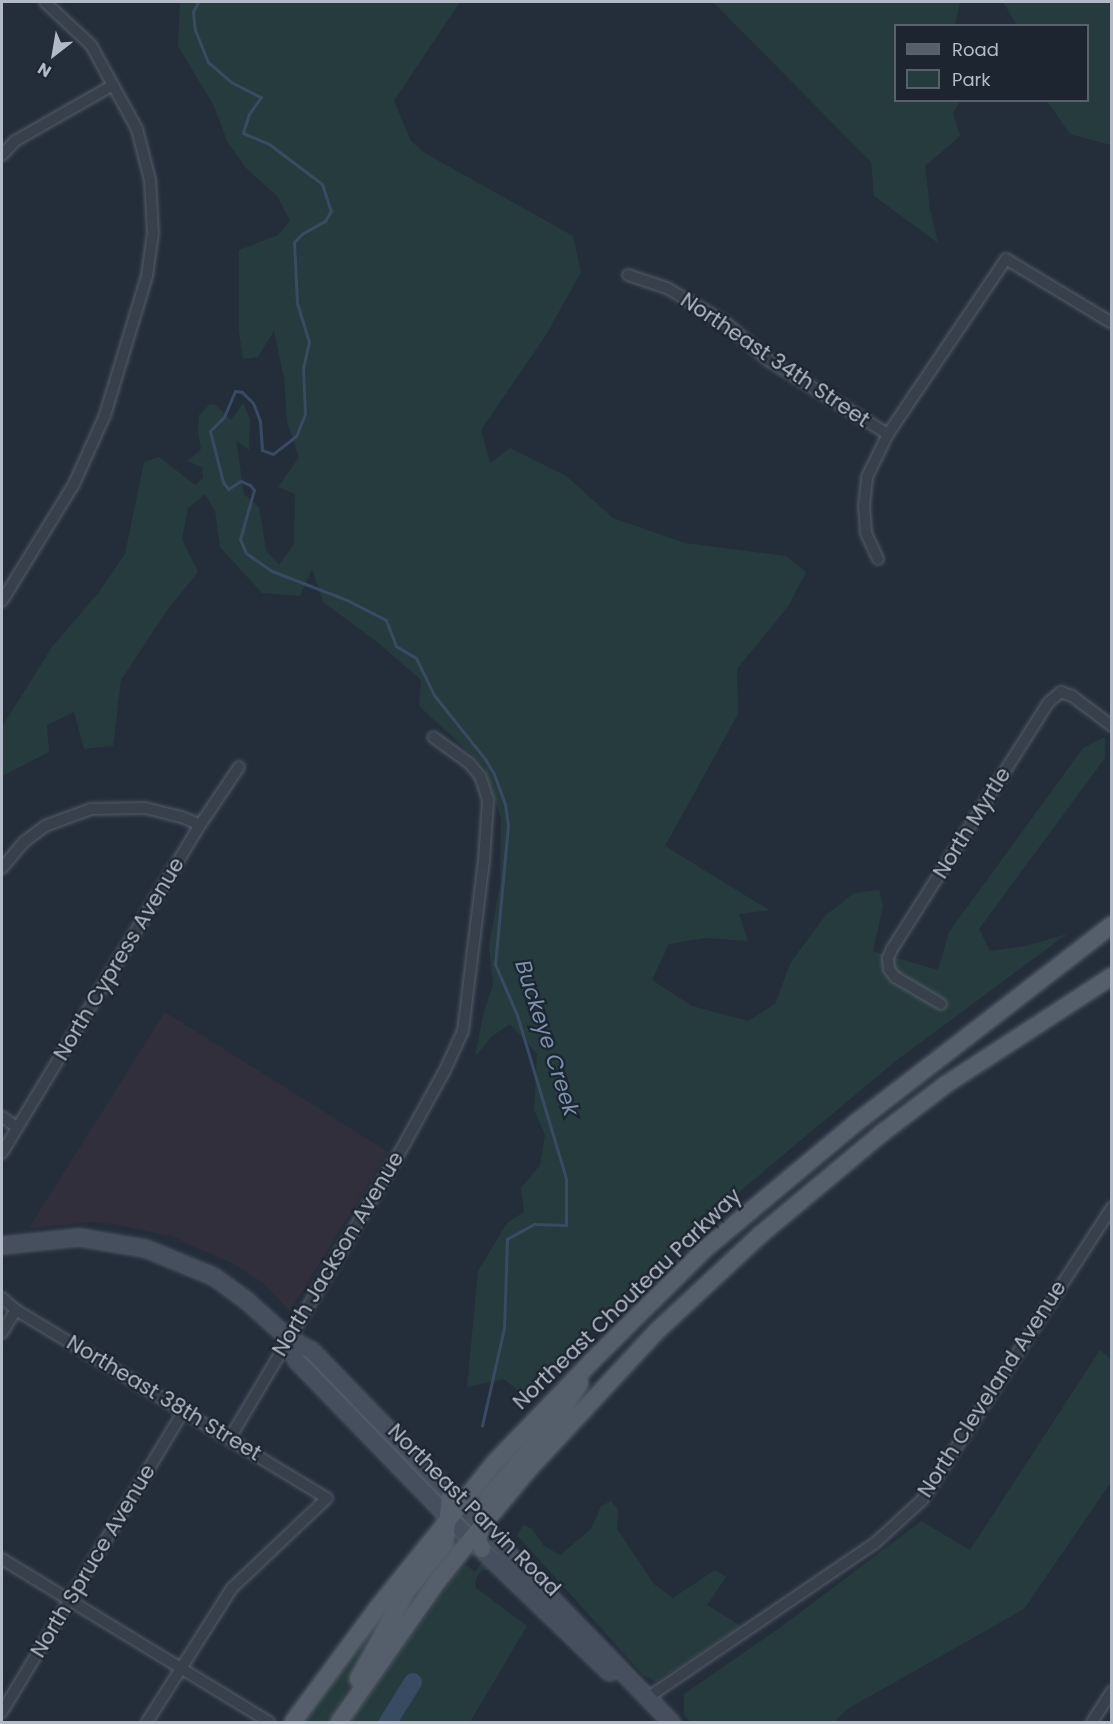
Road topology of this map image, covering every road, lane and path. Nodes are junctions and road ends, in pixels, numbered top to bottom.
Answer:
1 (45, 2) edge
2 (113, 85) junction
3 (2, 155) edge
4 (628, 275) dead end
5 (1112, 323) edge
6 (888, 434) junction
7 (878, 559) dead end
8 (2, 601) edge
9 (1112, 726) edge
10 (433, 737) dead end
11 (239, 767) dead end
12 (200, 825) junction
13 (2, 868) edge
14 (1112, 925) edge
15 (1112, 976) edge
16 (941, 1004) dead end
17 (2, 1117) edge
18 (17, 1127) junction
19 (2, 1153) edge
20 (1112, 1207) edge
21 (2, 1245) edge
22 (2, 1298) edge
23 (16, 1310) junction
24 (2, 1333) edge
25 (288, 1338) junction
26 (592, 1361) junction
27 (184, 1410) junction
28 (230, 1438) junction
29 (453, 1506) junction
30 (478, 1539) junction
31 (2, 1559) edge
32 (70, 1602) junction
33 (181, 1668) junction
34 (1112, 1691) edge
35 (647, 1698) junction
36 (2, 1712) edge
37 (147, 1722) edge
38 (269, 1722) edge
39 (293, 1722) edge
40 (338, 1722) edge
41 (671, 1722) edge
42 (1092, 1722) edge

1 - 2 street
2 - 3 street
2 - 8 street
4 - 6 street, Northeast 34th Street
5 - 6 street
6 - 7 street
9 - 16 street, North Myrtle
10 - 25 street, North Jackson Avenue
11 - 12 street, North Cypress Avenue
12 - 13 street
12 - 18 street, North Cypress Avenue
14 - 26 main road, Northeast Chouteau Parkway
15 - 30 main road, Northeast Chouteau Parkway
17 - 18 street
18 - 19 street, North Cypress Avenue
20 - 35 street, North Cleveland Avenue
21 - 25 main road, Northeast Parvin Road
22 - 23 street, Northeast 38th Street
23 - 24 street
23 - 27 street, Northeast 38th Street
25 - 28 street, North Jackson Avenue
25 - 29 main road, Northeast Parvin Road
25 - 29 main road, Northeast Parvin Road
26 - 29 main road, Northeast Chouteau Parkway
26 - 30 main road
27 - 28 street, Northeast 38th Street
27 - 32 street, North Spruce Avenue
28 - 33 street, Northeast 38th Street
29 - 30 main road, Northeast Parvin Road
29 - 39 main road, Northeast Chouteau Parkway
29 - 40 main road
30 - 35 main road, Northeast Parvin Road
30 - 35 main road, Northeast Parvin Road
30 - 40 main road, Northeast Chouteau Parkway
31 - 32 street
32 - 33 street
32 - 36 street, North Spruce Avenue
33 - 37 street
33 - 38 street
34 - 42 street
35 - 41 main road, Northeast Parvin Road

